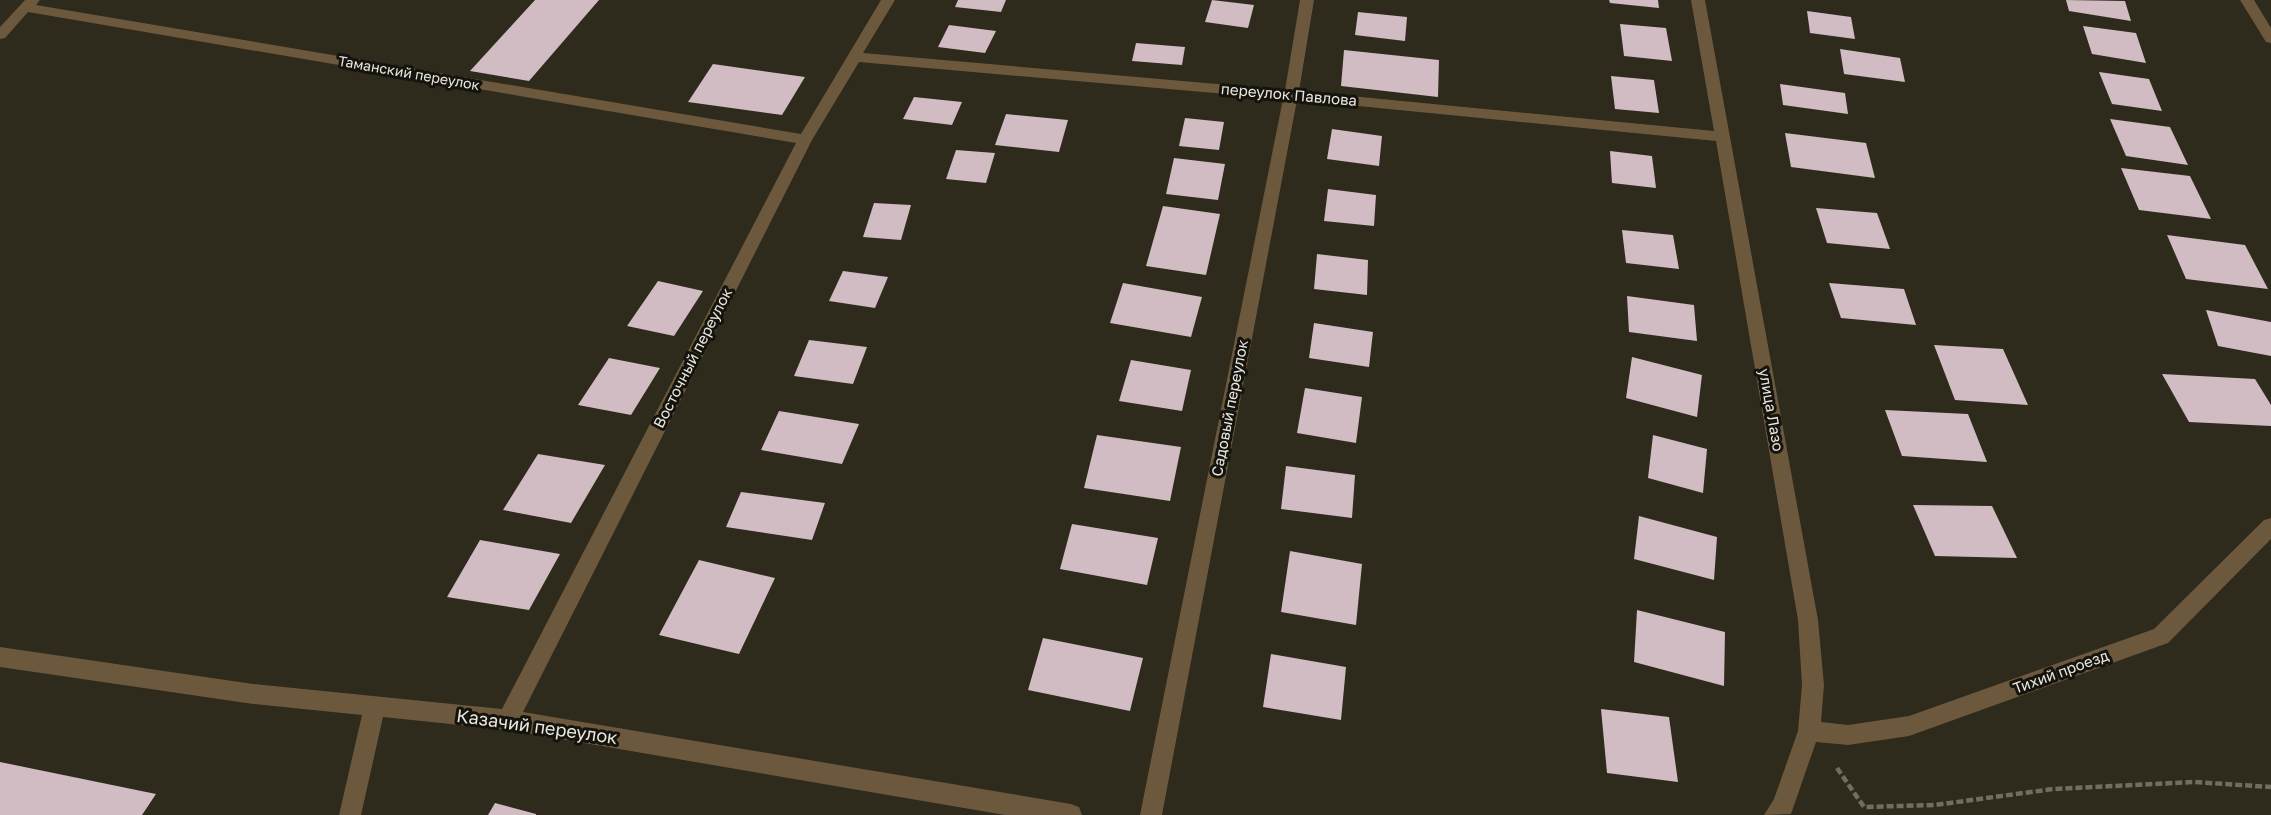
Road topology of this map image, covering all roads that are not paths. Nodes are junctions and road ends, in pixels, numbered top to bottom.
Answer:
1 (888, 0) edge
2 (1307, 0) edge
3 (1698, 0) edge
4 (2247, 0) edge
5 (29, 4) edge
6 (0, 35) edge
7 (2271, 39) edge
8 (855, 57) junction
9 (1291, 95) junction
10 (1722, 137) junction
11 (805, 140) junction
12 (2271, 526) edge
13 (0, 657) edge
14 (374, 708) junction
15 (508, 720) junction
16 (1809, 731) junction
17 (350, 815) edge
18 (1071, 815) edge
19 (1151, 815) edge
20 (1775, 815) edge

1 - 8 street, Восточный переулок
2 - 9 street, Садовый переулок
3 - 10 street, улица Лазо
4 - 7 street
5 - 6 street
5 - 11 street, Таманский переулок
8 - 9 street, переулок Павлова
8 - 11 street, Восточный переулок
9 - 10 street, переулок Павлова
9 - 19 street, Садовый переулок
10 - 16 street, улица Лазо
11 - 15 street, Восточный переулок
12 - 16 street, Тихий проезд
13 - 14 street, Казачий переулок
14 - 15 street, Казачий переулок
14 - 17 street
15 - 18 street, Казачий переулок
16 - 20 street, улица Лазо

